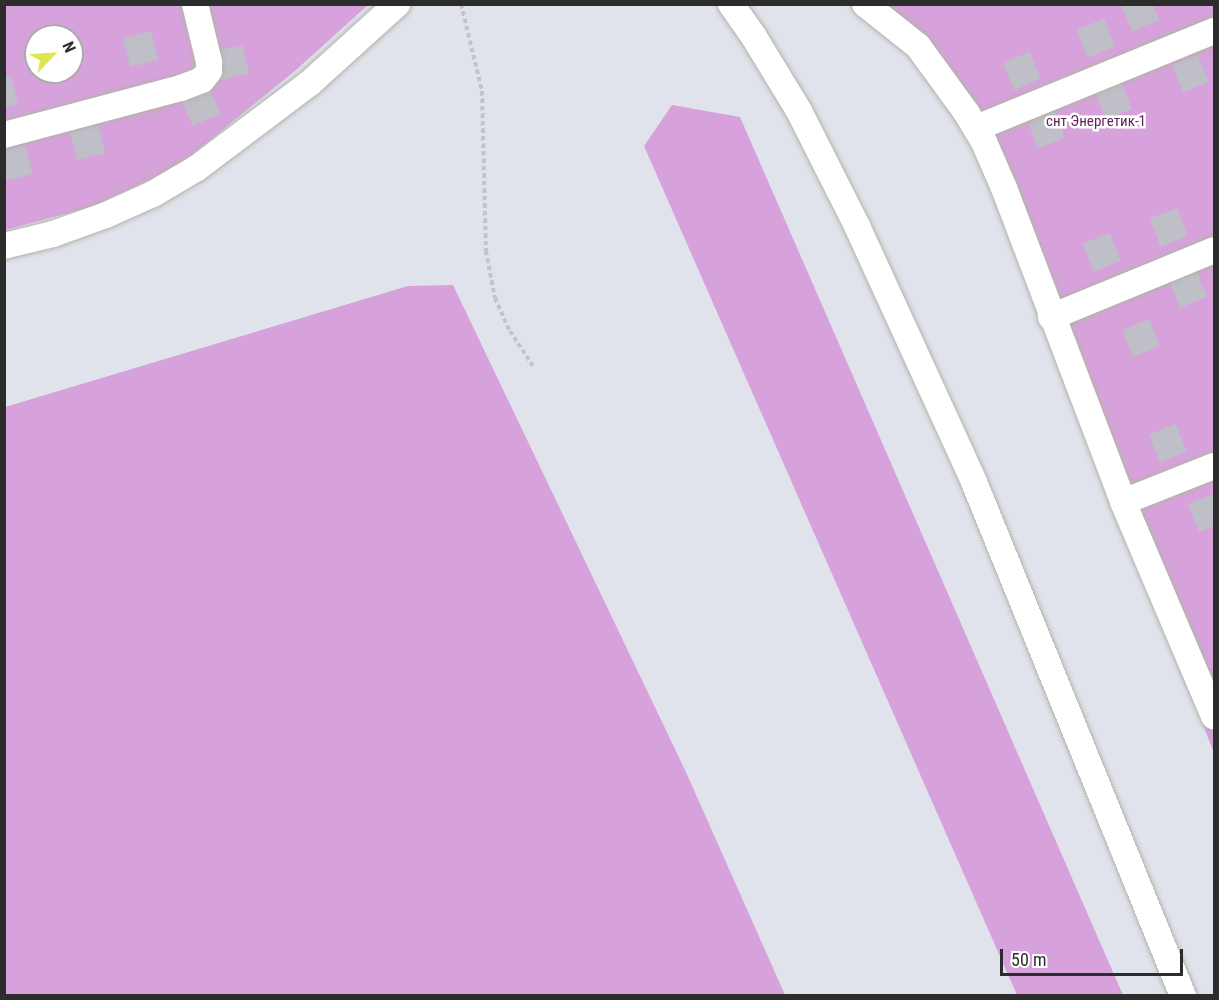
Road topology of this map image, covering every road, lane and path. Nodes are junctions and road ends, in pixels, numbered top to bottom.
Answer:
1 (195, 4) edge
2 (461, 4) edge
3 (731, 4) edge
4 (865, 4) edge
5 (391, 7) edge
6 (1215, 31) edge
7 (976, 128) junction
8 (4, 135) edge
9 (4, 246) edge
10 (1215, 250) edge
11 (1051, 317) junction
12 (533, 366) dead end
13 (1215, 466) edge
14 (1123, 502) junction
15 (1212, 701) edge
16 (1183, 996) edge

1 - 8 street
2 - 12 path
3 - 16 street
4 - 7 street
5 - 9 street
6 - 7 street
7 - 11 street
10 - 11 street
11 - 14 street
13 - 14 street
14 - 15 street

